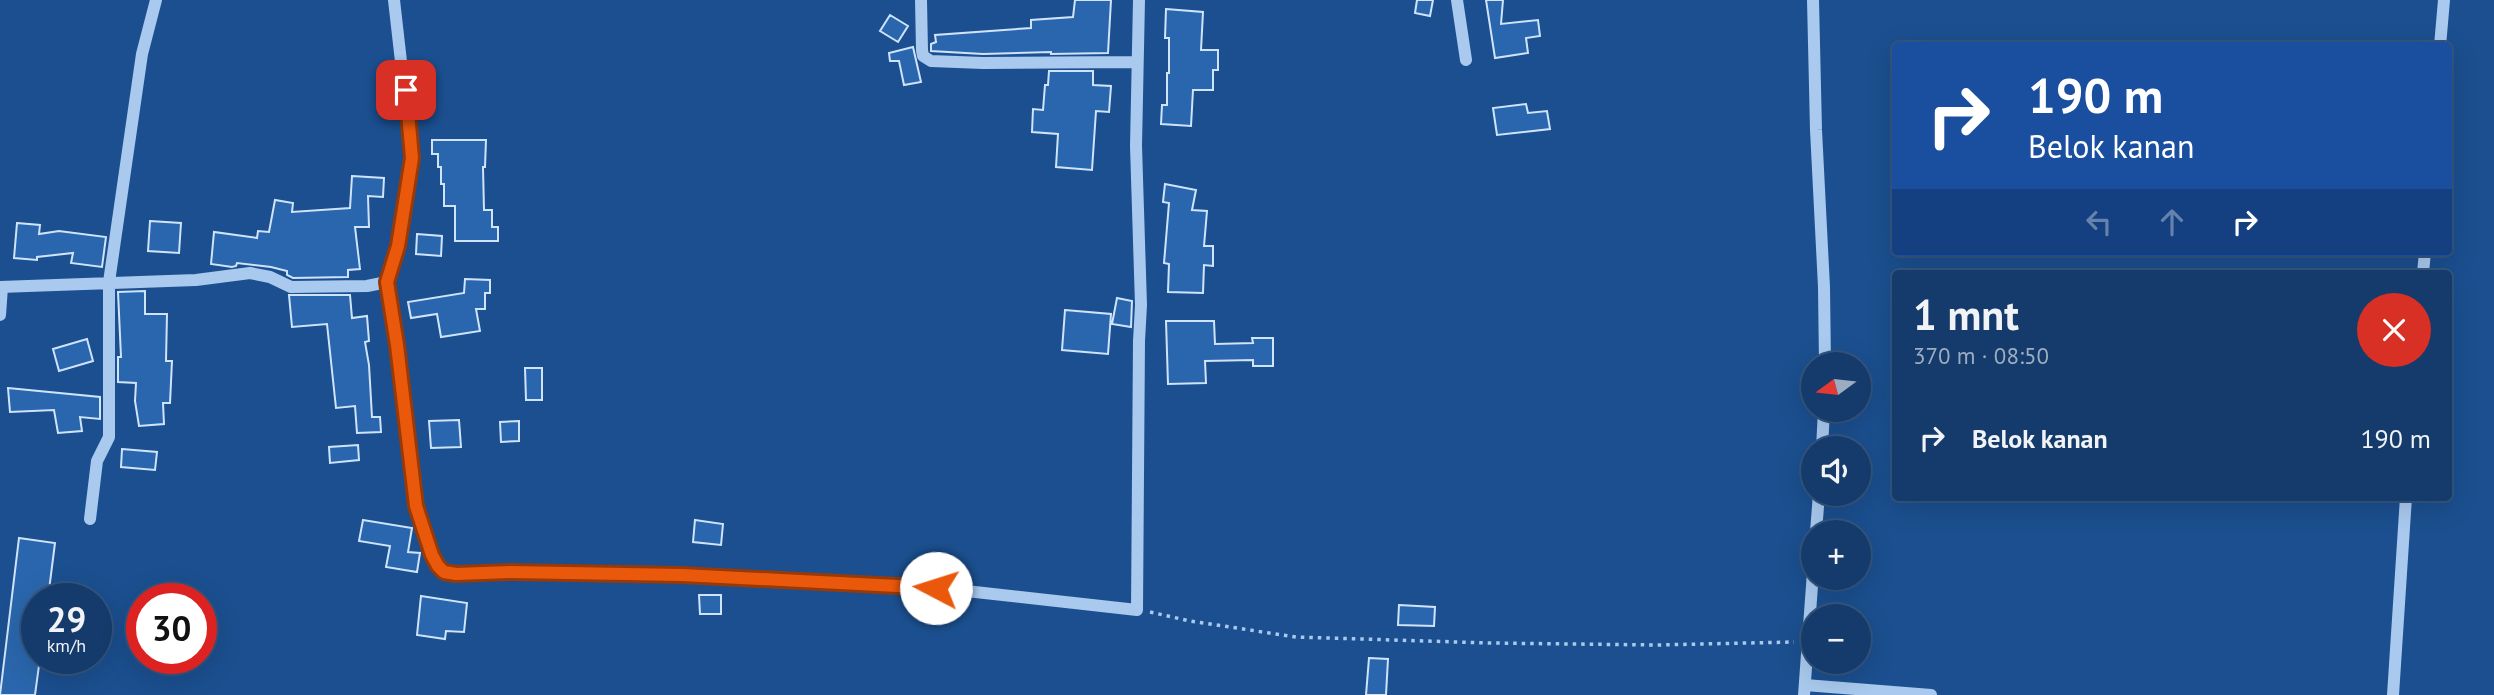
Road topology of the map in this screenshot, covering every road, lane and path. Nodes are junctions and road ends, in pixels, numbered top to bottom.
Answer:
1 (156, 0) edge
2 (394, 0) edge
3 (920, 0) edge
4 (1139, 0) edge
5 (1457, 0) edge
6 (1813, 0) edge
7 (2444, 0) edge
8 (2440, 42) edge
9 (1465, 60) dead end
10 (1136, 62) junction
11 (109, 282) junction
12 (387, 282) junction
13 (1, 287) edge
14 (0, 315) edge
15 (1825, 352) edge
16 (2406, 501) edge
17 (90, 519) dead end
18 (1138, 610) junction
19 (1801, 642) edge
20 (1805, 690) edge
21 (1931, 695) edge
22 (2393, 695) edge

1 - 11 street
2 - 12 street
3 - 10 street
4 - 10 street
5 - 9 street
6 - 15 street
7 - 8 street
10 - 18 street
11 - 12 street
11 - 13 street
11 - 17 street
12 - 18 street
13 - 14 street
16 - 22 street
18 - 19 path
20 - 21 street

